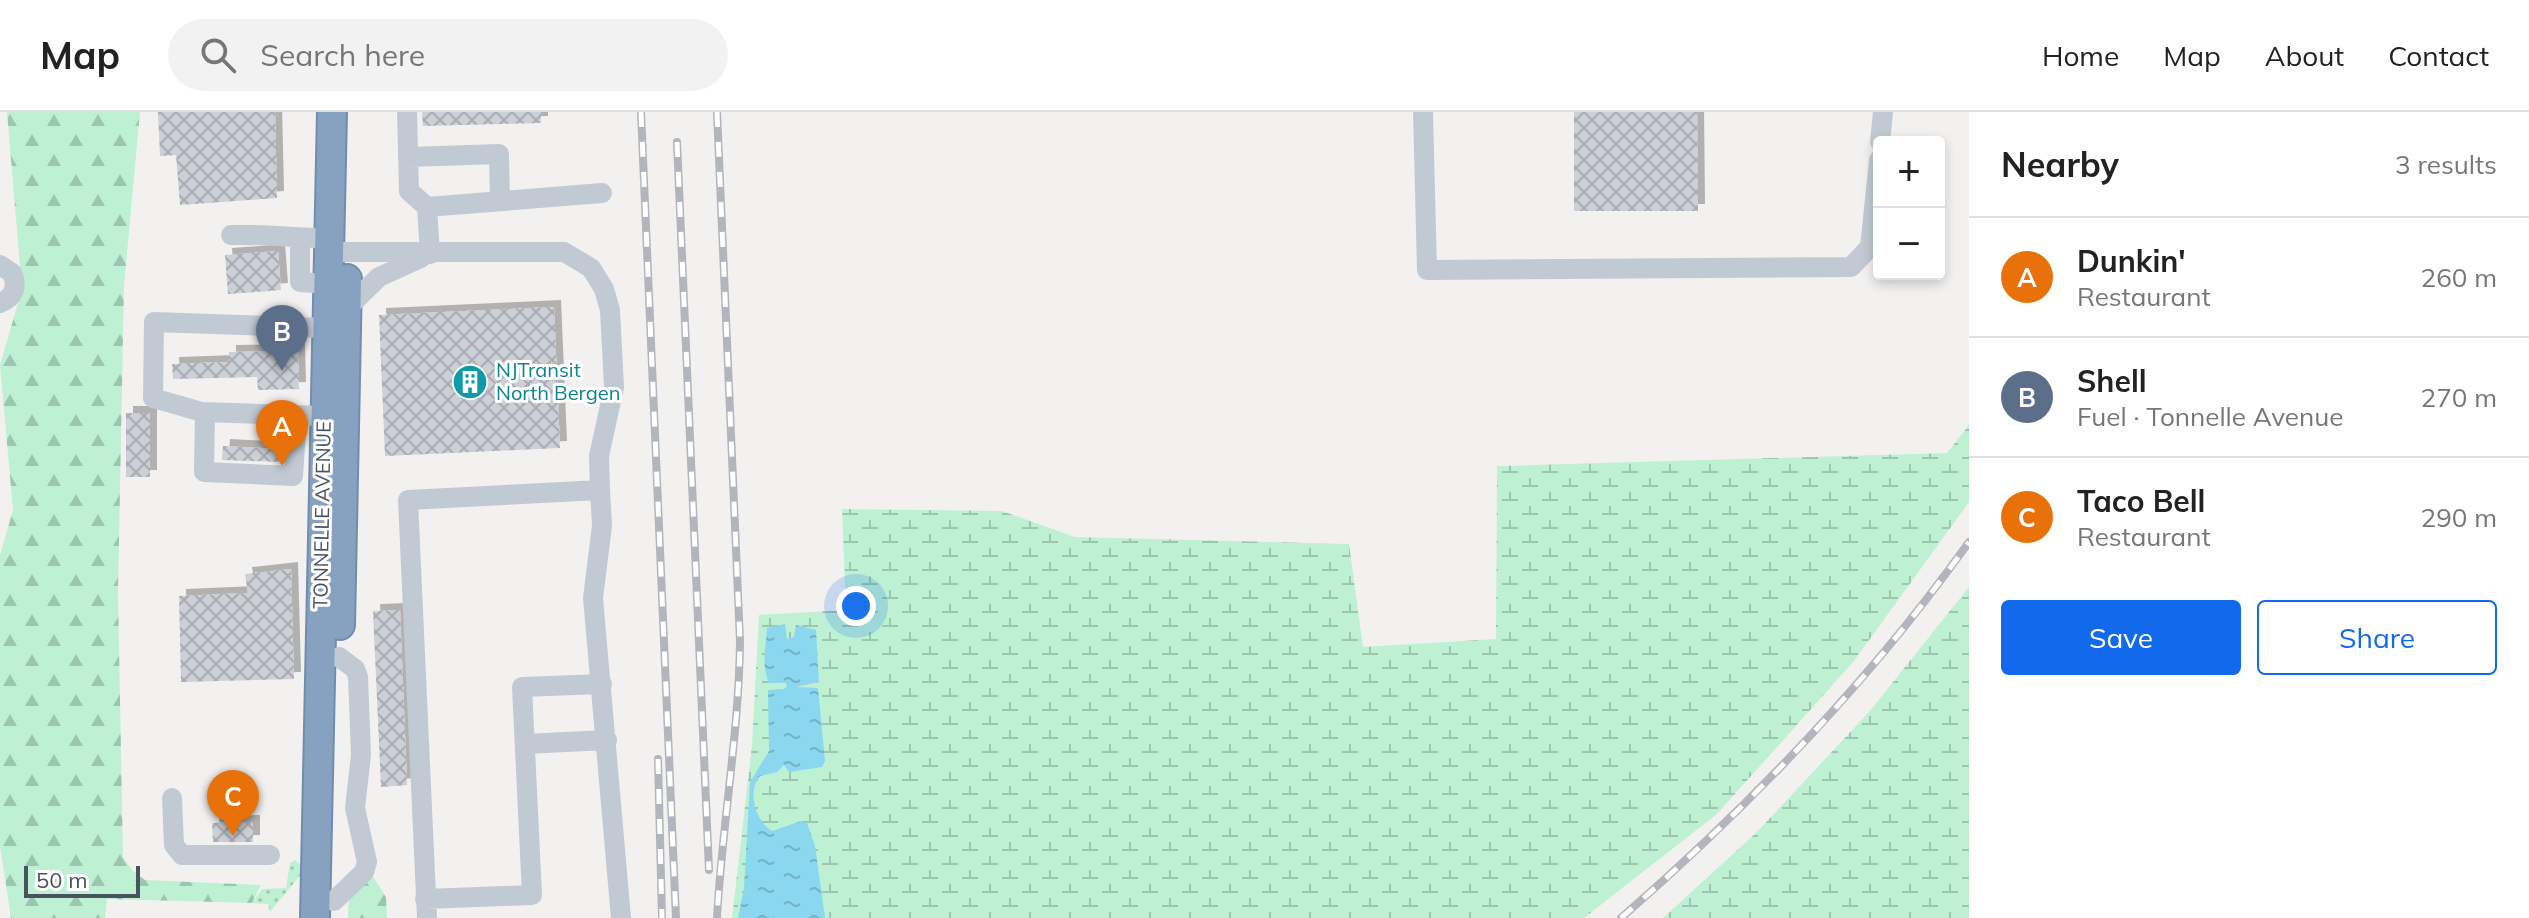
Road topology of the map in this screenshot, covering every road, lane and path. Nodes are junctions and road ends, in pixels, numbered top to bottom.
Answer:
1 (332, 112) edge
2 (351, 112) edge
3 (407, 112) edge
4 (1423, 112) edge
5 (1883, 112) edge
6 (1881, 136) edge
7 (408, 157) junction
8 (602, 193) dead end
9 (500, 201) junction
10 (427, 207) junction
11 (1874, 208) edge
12 (231, 235) dead end
13 (300, 238) junction
14 (336, 248) junction
15 (430, 254) junction
16 (0, 265) edge
17 (328, 284) junction
18 (0, 303) edge
19 (336, 318) junction
20 (205, 412) junction
21 (310, 416) junction
22 (600, 490) junction
23 (602, 684) junction
24 (607, 740) junction
25 (525, 744) junction
26 (172, 798) dead end
27 (270, 855) dead end
28 (426, 909) edge
29 (328, 912) edge
30 (621, 918) edge

1 - 14 highway, TONNELLE AVENUE
2 - 14 highway, TONNELLE AVENUE
3 - 7 lane
4 - 11 lane
5 - 6 lane
7 - 9 lane
7 - 10 lane
8 - 9 lane
9 - 10 lane
10 - 15 lane
12 - 13 lane
13 - 14 lane
13 - 17 lane
14 - 15 lane
14 - 17 highway, TONNELLE AVENUE
14 - 19 highway, TONNELLE AVENUE
15 - 19 lane
15 - 22 lane
16 - 18 lane
17 - 19 highway, TONNELLE AVENUE
19 - 20 lane
19 - 21 highway, TONNELLE AVENUE
19 - 29 highway, TONNELLE AVENUE
20 - 21 lane
20 - 21 lane
21 - 29 highway, TONNELLE AVENUE
22 - 23 lane
22 - 28 lane
23 - 24 lane
23 - 25 lane
24 - 25 lane
24 - 30 lane
25 - 28 lane
26 - 27 lane

